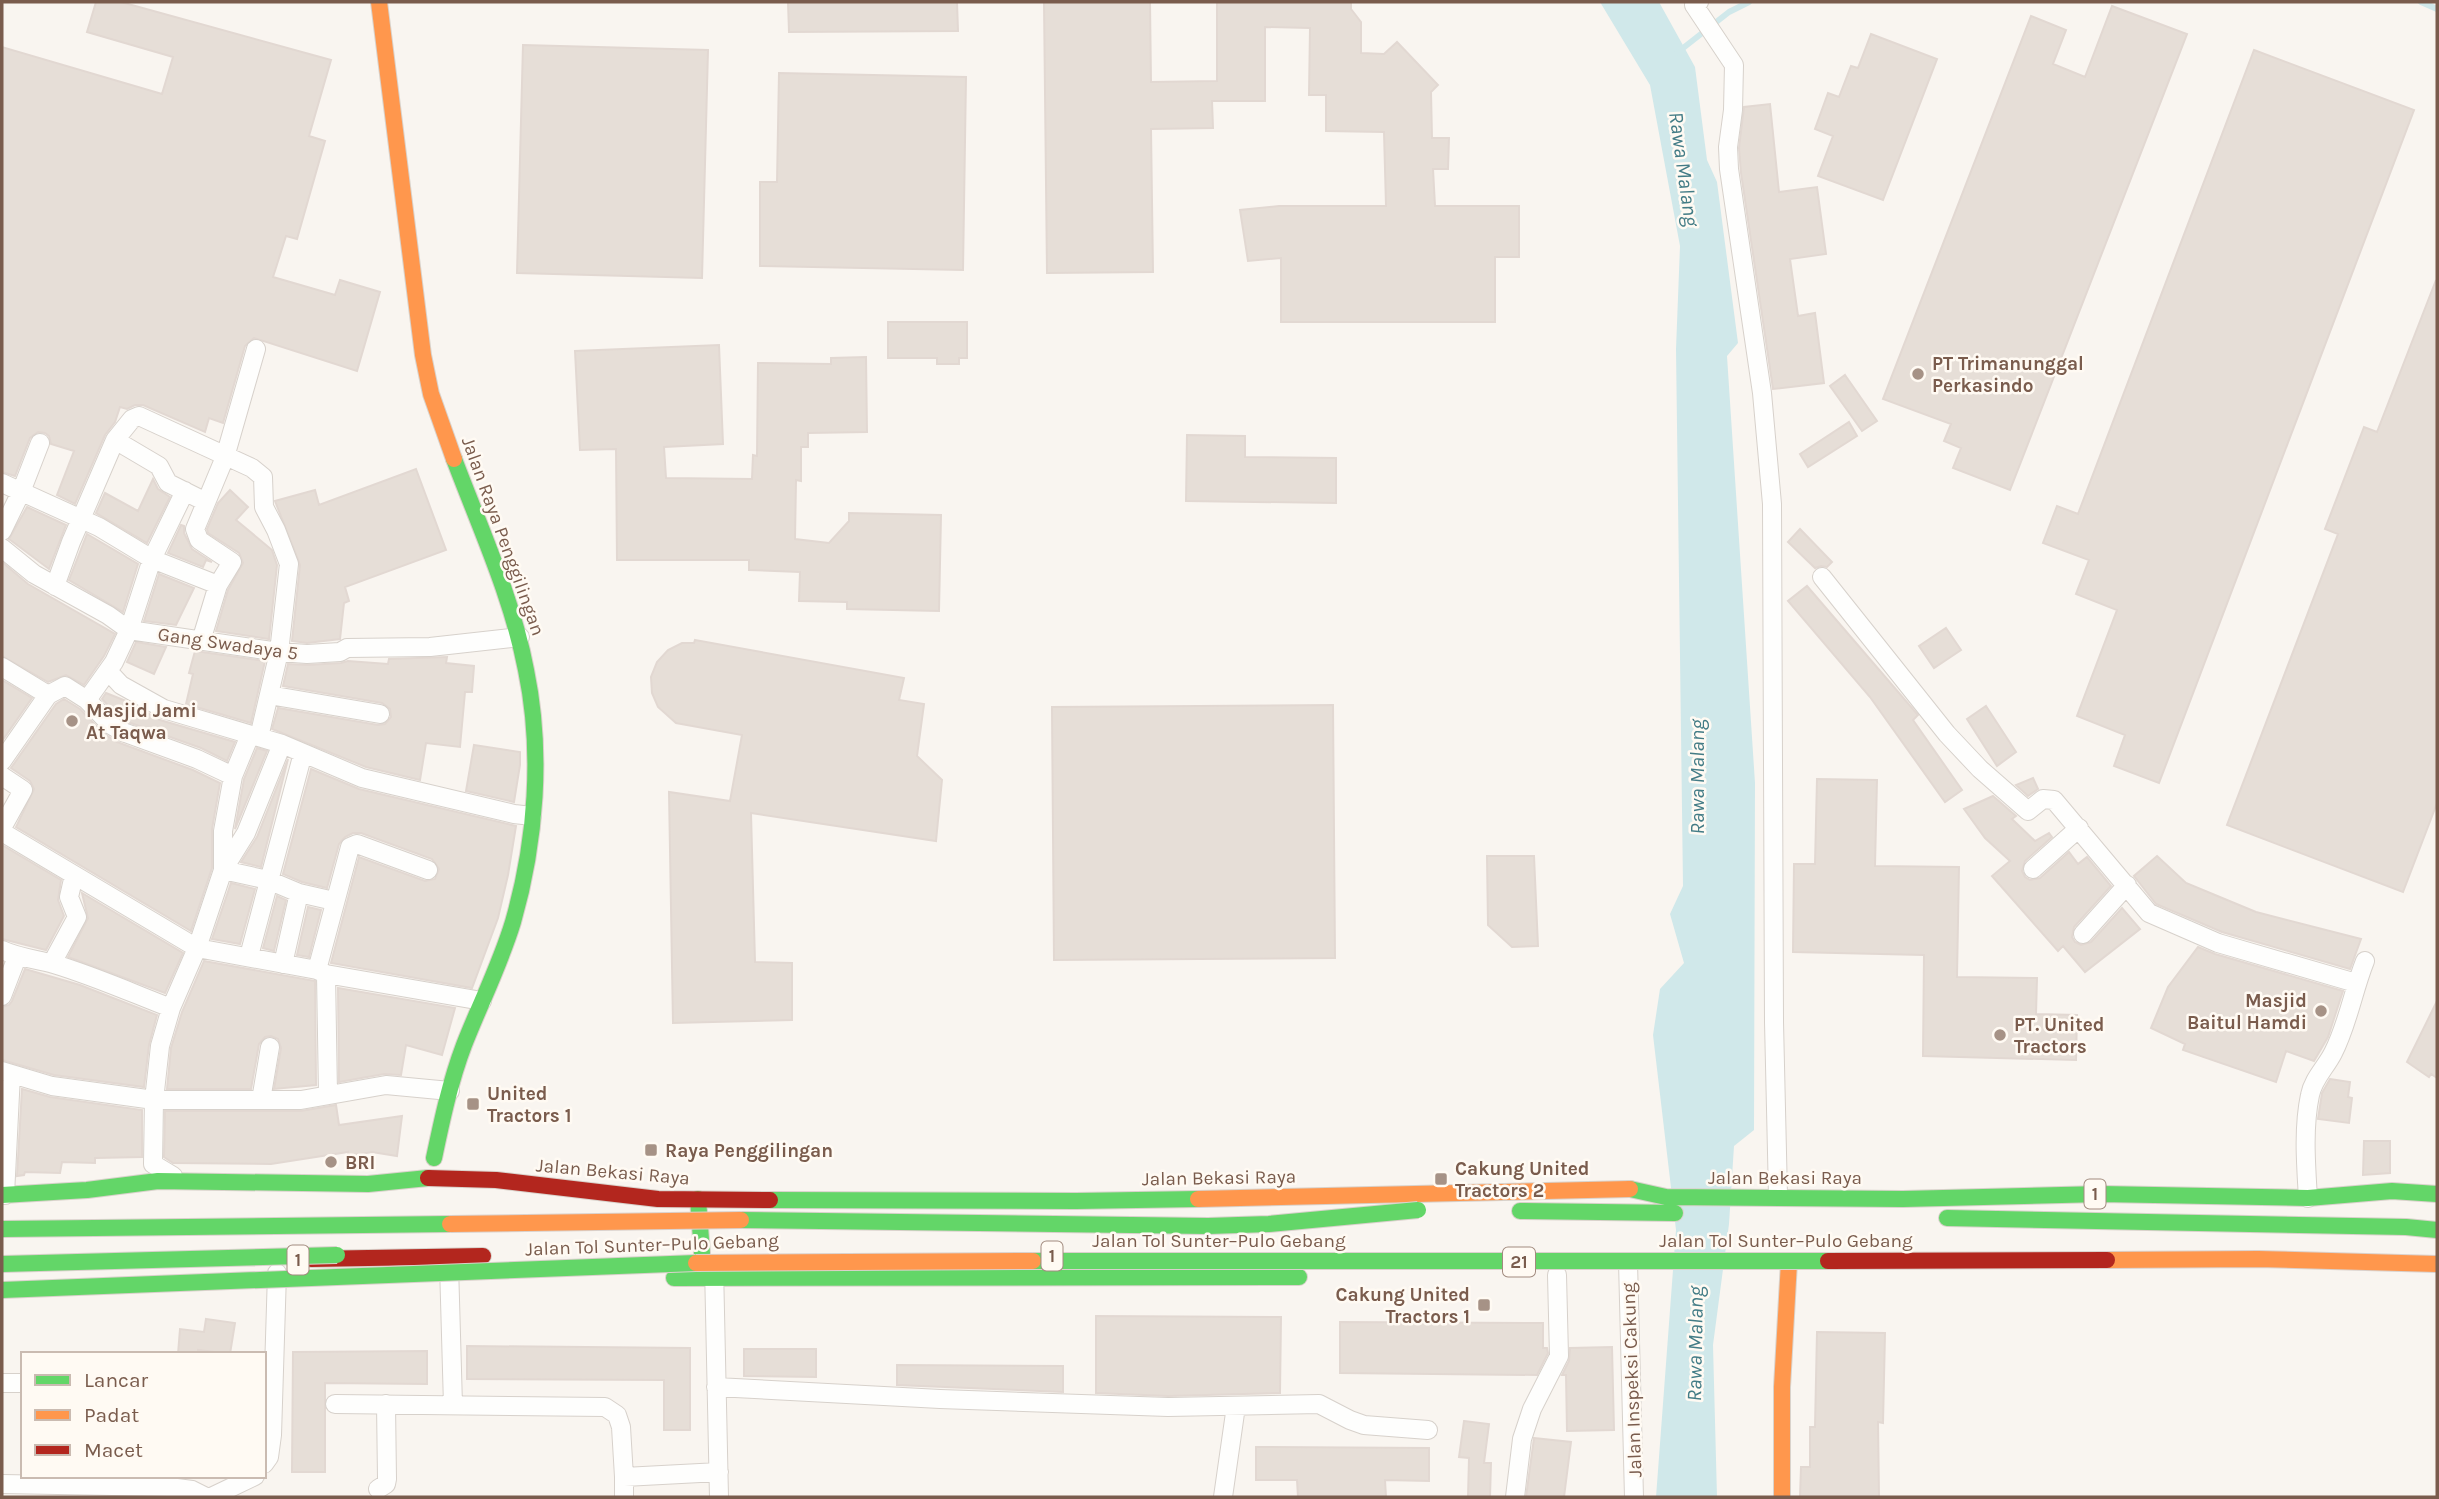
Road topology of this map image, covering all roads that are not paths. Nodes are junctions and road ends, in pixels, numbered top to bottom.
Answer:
1 (379, 2) edge
2 (1698, 7) edge
3 (256, 349) dead end
4 (115, 440) junction
5 (40, 443) dead end
6 (225, 457) junction
7 (2, 483) edge
8 (185, 491) junction
9 (21, 492) junction
10 (206, 502) junction
11 (82, 519) junction
12 (2, 531) edge
13 (2, 548) edge
14 (152, 559) junction
15 (1822, 577) dead end
16 (218, 585) junction
17 (55, 586) junction
18 (129, 630) junction
19 (520, 637) junction
20 (201, 641) junction
21 (279, 652) junction
22 (2, 667) edge
23 (108, 671) junction
24 (48, 695) junction
25 (269, 695) junction
26 (87, 700) junction
27 (380, 714) dead end
28 (255, 736) junction
29 (282, 744) junction
30 (303, 753) junction
31 (2, 761) edge
32 (2, 776) edge
33 (233, 776) junction
34 (532, 816) junction
35 (3, 825) edge
36 (2079, 828) junction
37 (2033, 869) dead end
38 (223, 870) junction
39 (428, 870) dead end
40 (74, 875) junction
41 (268, 880) junction
42 (2127, 886) junction
43 (299, 892) junction
44 (334, 901) junction
45 (2083, 934) dead end
46 (197, 948) junction
47 (10, 954) edge
48 (249, 956) junction
49 (2365, 961) dead end
50 (52, 963) junction
51 (283, 964) junction
52 (322, 972) junction
53 (2356, 983) junction
54 (2, 996) edge
55 (482, 1001) junction
56 (171, 1009) junction
57 (270, 1047) dead end
58 (6, 1073) edge
59 (450, 1091) junction
60 (328, 1094) junction
61 (154, 1100) junction
62 (261, 1100) junction
63 (434, 1158) junction
64 (180, 1180) junction
65 (496, 1180) junction
66 (158, 1181) junction
67 (368, 1184) junction
68 (2437, 1194) edge
69 (144, 1197) dead end
70 (2308, 1198) junction
71 (698, 1199) junction
72 (3, 1200) edge
73 (1776, 1205) junction
74 (43, 1209) dead end
75 (332, 1209) dead end
76 (1500, 1211) dead end
77 (130, 1213) dead end
78 (1925, 1217) dead end
79 (2, 1229) edge
80 (2437, 1230) edge
81 (708, 1254) junction
82 (448, 1257) junction
83 (277, 1260) junction
84 (1789, 1262) junction
85 (2, 1264) edge
86 (147, 1264) junction
87 (2437, 1264) edge
88 (600, 1265) junction
89 (1628, 1269) junction
90 (2, 1270) edge
91 (1557, 1275) junction
92 (2437, 1276) edge
93 (715, 1278) junction
94 (2, 1290) edge
95 (2, 1383) edge
96 (21, 1383) edge
97 (716, 1387) junction
98 (335, 1404) dead end
99 (386, 1404) junction
100 (453, 1405) junction
101 (1236, 1406) junction
102 (1428, 1430) dead end
103 (266, 1461) edge
104 (719, 1472) junction
105 (624, 1477) junction
106 (251, 1478) edge
107 (108, 1480) edge
108 (2, 1484) edge
109 (378, 1489) dead end
110 (25, 1490) edge
111 (208, 1497) edge
112 (624, 1497) edge
113 (719, 1497) edge
114 (1223, 1497) edge
115 (1515, 1497) edge
116 (1634, 1497) edge
117 (1782, 1497) edge

1 - 19 main road, Jalan Raya Penggilingan
2 - 73 street
3 - 6 street
4 - 6 street
4 - 8 street
4 - 11 street
5 - 9 street
6 - 10 street
6 - 21 street
7 - 9 street
8 - 10 street
8 - 14 street
9 - 11 street
9 - 12 street
10 - 16 street
11 - 14 street
11 - 17 street
13 - 17 street, Gang Swadaya 5
14 - 16 street
14 - 18 street
15 - 36 street
16 - 20 street
17 - 18 street, Gang Swadaya 5
18 - 20 street, Gang Swadaya 5
18 - 23 street
19 - 21 street, Gang Swadaya 5
19 - 34 main road, Jalan Raya Penggilingan
20 - 21 street, Gang Swadaya 5
21 - 25 street
22 - 24 street
23 - 26 street
23 - 28 street
24 - 26 street
24 - 31 street
25 - 27 street
25 - 28 street
26 - 33 street
28 - 29 street
28 - 33 street
29 - 30 street
29 - 38 street
30 - 34 street
30 - 41 street
32 - 35 street
33 - 38 street
34 - 55 main road, Jalan Raya Penggilingan
35 - 40 street
36 - 37 street
36 - 42 street
38 - 41 street
38 - 46 street
39 - 44 street
40 - 46 street
40 - 50 street
41 - 43 street
41 - 48 street
42 - 45 street
42 - 53 street
43 - 44 street
43 - 51 street
44 - 52 street
46 - 48 street
46 - 56 street
47 - 50 street
47 - 54 street
48 - 51 street
49 - 53 street
50 - 56 street
51 - 52 street
52 - 55 street
52 - 60 street
53 - 70 street
55 - 59 main road, Jalan Raya Penggilingan
56 - 61 street
57 - 62 street
58 - 61 street
58 - 72 street
59 - 60 street
59 - 63 main road, Jalan Raya Penggilingan
60 - 62 street
61 - 62 street
61 - 64 street
63 - 65 main road
63 - 67 main road
64 - 66 main road, Jalan Bekasi Raya / 1
64 - 67 main road, Jalan Bekasi Raya / 1
65 - 67 main road, Jalan Bekasi Raya / 1
65 - 71 main road, Jalan Bekasi Raya / 1
66 - 69 main road
66 - 72 main road, Jalan Bekasi Raya / 1
68 - 70 main road, Jalan Bekasi Raya / 1
70 - 73 main road, Jalan Bekasi Raya / 1
71 - 73 main road, Jalan Bekasi Raya / 1
71 - 81 main road
72 - 74 main road
73 - 76 main road, Jalan Tol Sunter–Pulo Gebang
75 - 79 main road, Jalan Tol Sunter–Pulo Gebang, bridge
77 - 86 main road
78 - 80 main road, Jalan Tol Sunter–Pulo Gebang
81 - 82 main road, 1
81 - 89 main road, 1
81 - 93 street
82 - 83 main road, 1
82 - 93 main road
82 - 100 street
83 - 86 main road, 1
83 - 103 street
84 - 89 main road, 1, bridge
84 - 92 main road, 1
84 - 117 main road
85 - 88 main road, bridge
86 - 90 main road, 1
87 - 88 main road, Jalan Tol Sunter–Pulo Gebang / 21, bridge
88 - 94 main road, Jalan Tol Sunter–Pulo Gebang, bridge
89 - 91 main road
89 - 116 street, Jalan Inspeksi Cakung
91 - 93 main road
91 - 115 street
93 - 97 street
95 - 96 street
97 - 101 street
97 - 104 street
98 - 99 street
99 - 100 street
99 - 109 street
100 - 105 street
101 - 102 street
101 - 114 street
104 - 105 street
104 - 113 street
105 - 112 street
106 - 111 street
107 - 110 street
107 - 111 street
108 - 110 street

